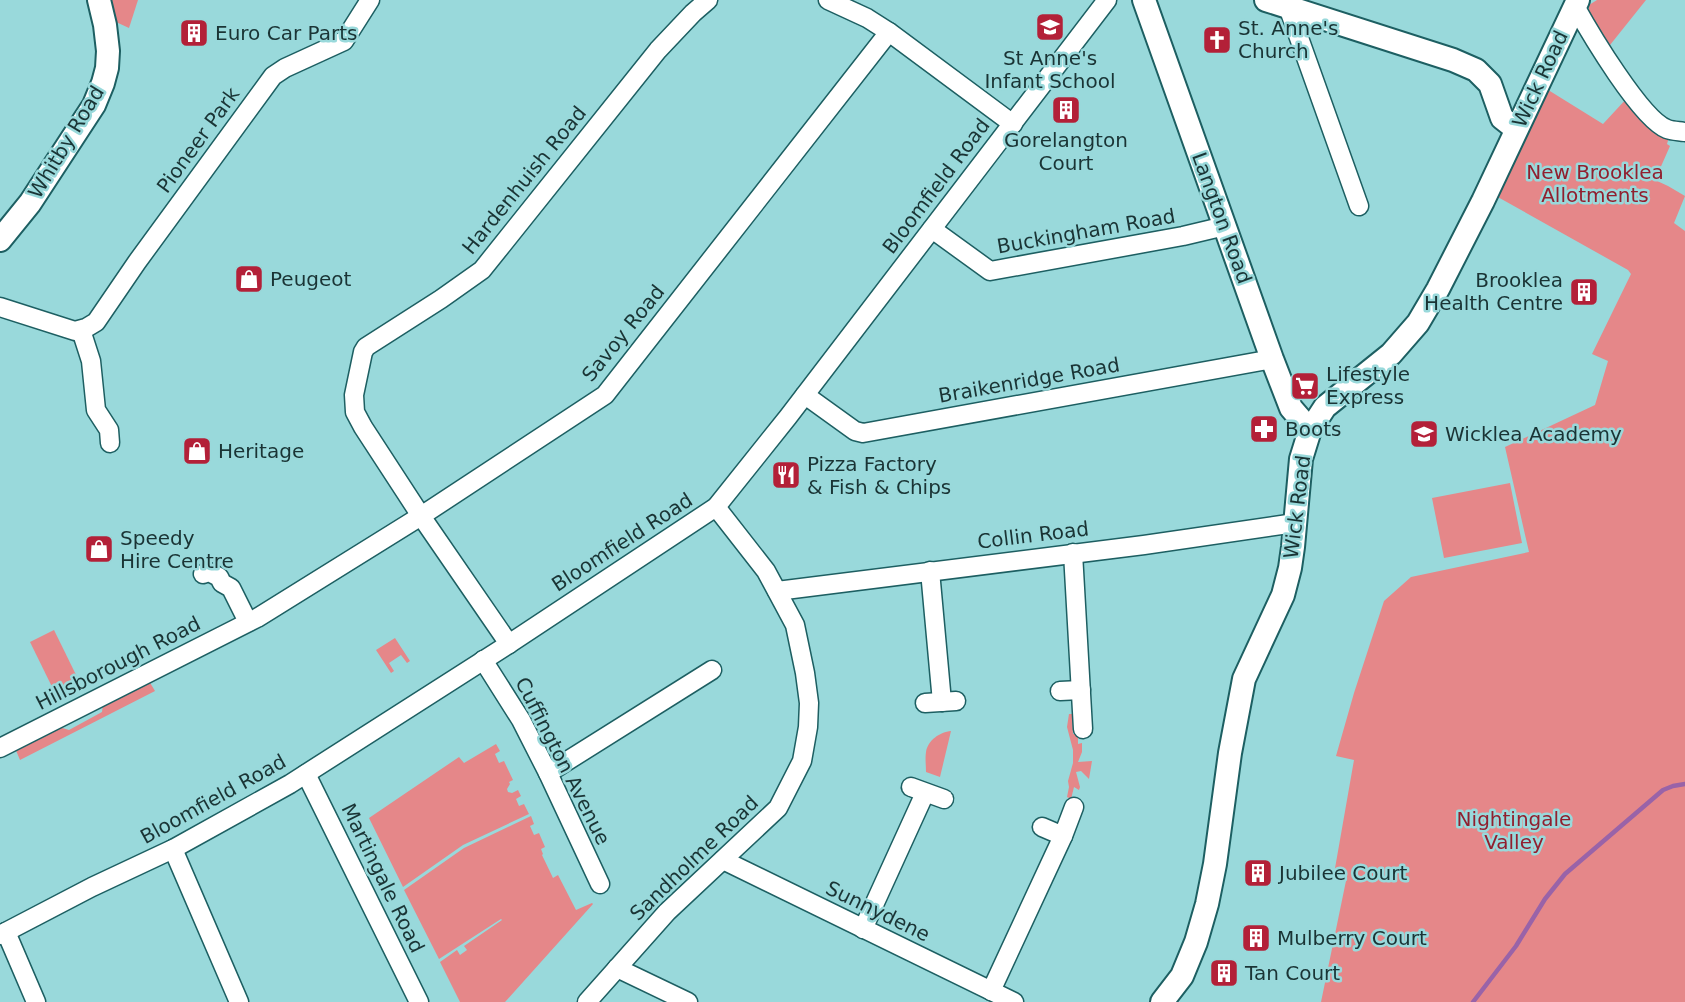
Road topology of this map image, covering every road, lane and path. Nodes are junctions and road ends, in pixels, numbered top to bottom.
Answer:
1 (99, 0) edge
2 (370, 0) edge
3 (708, 0) edge
4 (828, 0) edge
5 (1107, 0) edge
6 (1144, 0) edge
7 (1266, 0) edge
8 (1576, 3) edge
9 (1288, 7) junction
10 (889, 32) junction
11 (1013, 124) junction
12 (1516, 129) junction
13 (1685, 132) edge
14 (1359, 206) dead end
15 (1225, 226) junction
16 (932, 229) junction
17 (0, 240) edge
18 (0, 307) edge
19 (81, 330) junction
20 (1272, 359) junction
21 (805, 395) junction
22 (1310, 430) junction
23 (110, 443) dead end
24 (716, 507) junction
25 (421, 516) junction
26 (1295, 523) junction
27 (1073, 552) junction
28 (930, 571) junction
29 (214, 574) dead end
30 (777, 591) junction
31 (252, 620) junction
32 (509, 644) junction
33 (483, 660) junction
34 (712, 670) dead end
35 (1081, 690) junction
36 (1060, 691) dead end
37 (941, 702) dead end
38 (1083, 729) dead end
39 (0, 748) edge
40 (549, 773) junction
41 (306, 774) junction
42 (944, 800) dead end
43 (1074, 807) dead end
44 (1042, 827) dead end
45 (1063, 836) junction
46 (172, 849) junction
47 (723, 860) junction
48 (600, 884) dead end
49 (862, 929) junction
50 (3, 934) edge
51 (617, 968) junction
52 (991, 991) junction
53 (36, 1002) edge
54 (239, 1002) edge
55 (419, 1002) edge
56 (587, 1002) edge
57 (688, 1002) edge
58 (1014, 1002) edge
59 (1162, 1002) edge

1 - 17 street, Whitby Road
2 - 19 street, Pioneer Park
3 - 25 street, Hardenhuish Road
4 - 10 street
5 - 11 street, Bloomfield Road
6 - 15 street, Langton Road
7 - 9 street
8 - 12 street, Wick Road
8 - 13 street
9 - 12 street
9 - 14 street
10 - 11 street
10 - 25 street, Savoy Road
11 - 16 street, Bloomfield Road
12 - 22 street, Wick Road
15 - 16 street, Buckingham Road
15 - 20 street, Langton Road
16 - 21 street, Bloomfield Road
18 - 19 street
19 - 23 street
20 - 21 street, Braikenridge Road
20 - 22 street, Langton Road
21 - 24 street, Bloomfield Road
22 - 26 street, Wick Road
24 - 30 street, Sandholme Road
24 - 32 street, Bloomfield Road
25 - 31 street, Savoy Road
25 - 32 street, Hardenhuish Road
26 - 27 street, Collin Road
26 - 59 street, Wick Road
27 - 28 street, Collin Road
27 - 35 street
28 - 30 street, Collin Road
28 - 37 street
29 - 31 street
30 - 47 street, Sandholme Road
31 - 39 street, Hillsborough Road
32 - 33 street, Bloomfield Road
33 - 40 street, Cuffington Avenue
33 - 41 street, Bloomfield Road
34 - 40 street
35 - 36 street
35 - 38 street
40 - 48 street, Cuffington Avenue
41 - 46 street, Bloomfield Road
41 - 55 street, Martingale Road
42 - 49 street
43 - 45 street
44 - 45 street
45 - 52 street
46 - 50 street, Bloomfield Road
46 - 54 street
47 - 49 street, Sunnydene
47 - 51 street, Sandholme Road
49 - 52 street, Sunnydene
50 - 53 street
51 - 56 street, Sandholme Road
51 - 57 street
52 - 58 street, Sunnydene

